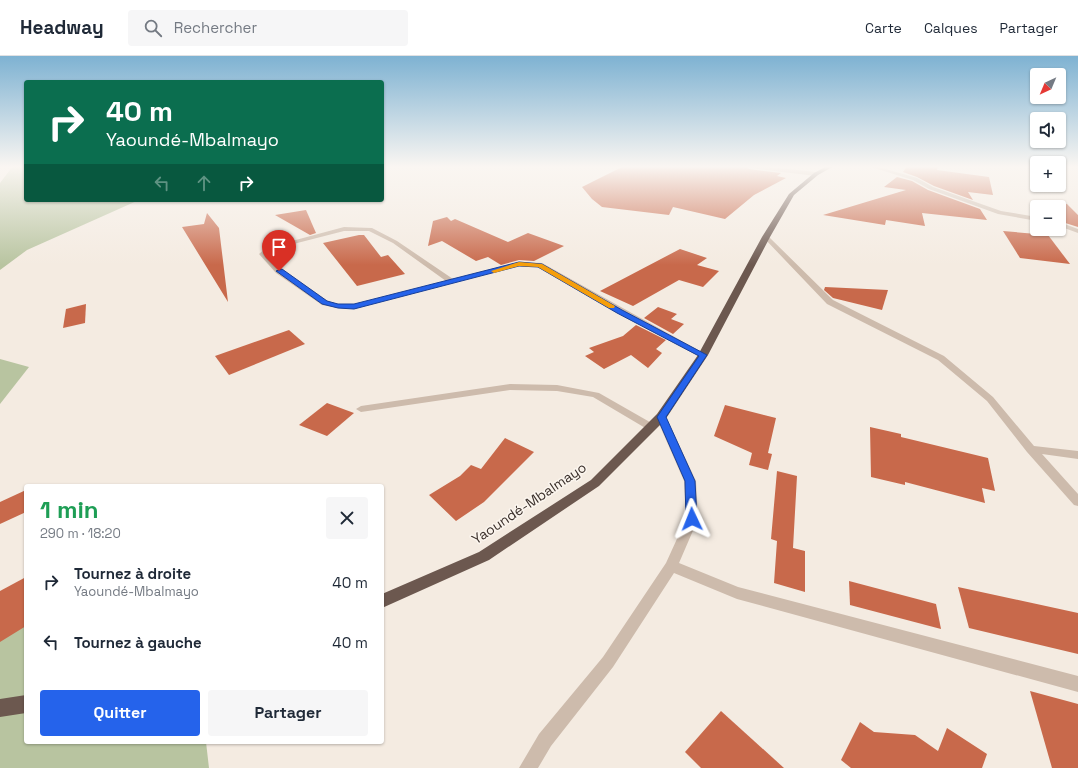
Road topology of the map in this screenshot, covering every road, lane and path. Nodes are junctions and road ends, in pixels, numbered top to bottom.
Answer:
1 (789, 199) edge
2 (962, 199) edge
3 (1030, 218) edge
4 (1066, 227) edge
5 (1078, 231) edge
6 (766, 237) junction
7 (453, 282) junction
8 (703, 355) junction
9 (361, 408) dead end
10 (661, 417) junction
11 (651, 427) junction
12 (1030, 449) junction
13 (1078, 456) edge
14 (1078, 502) edge
15 (671, 566) junction
16 (384, 600) edge
17 (1078, 684) edge
18 (24, 704) edge
19 (0, 708) edge
20 (528, 768) edge

1 - 6 highway, Yaoundé-Mbalmayo
2 - 3 street
4 - 5 street
6 - 8 highway, Yaoundé-Mbalmayo
6 - 12 street
7 - 7 street
7 - 8 street
8 - 10 highway, Yaoundé-Mbalmayo
9 - 11 street
10 - 11 highway, Yaoundé-Mbalmayo
10 - 15 street
11 - 16 highway, Yaoundé-Mbalmayo
12 - 13 street
12 - 14 street
15 - 17 street
15 - 20 street
18 - 19 highway

